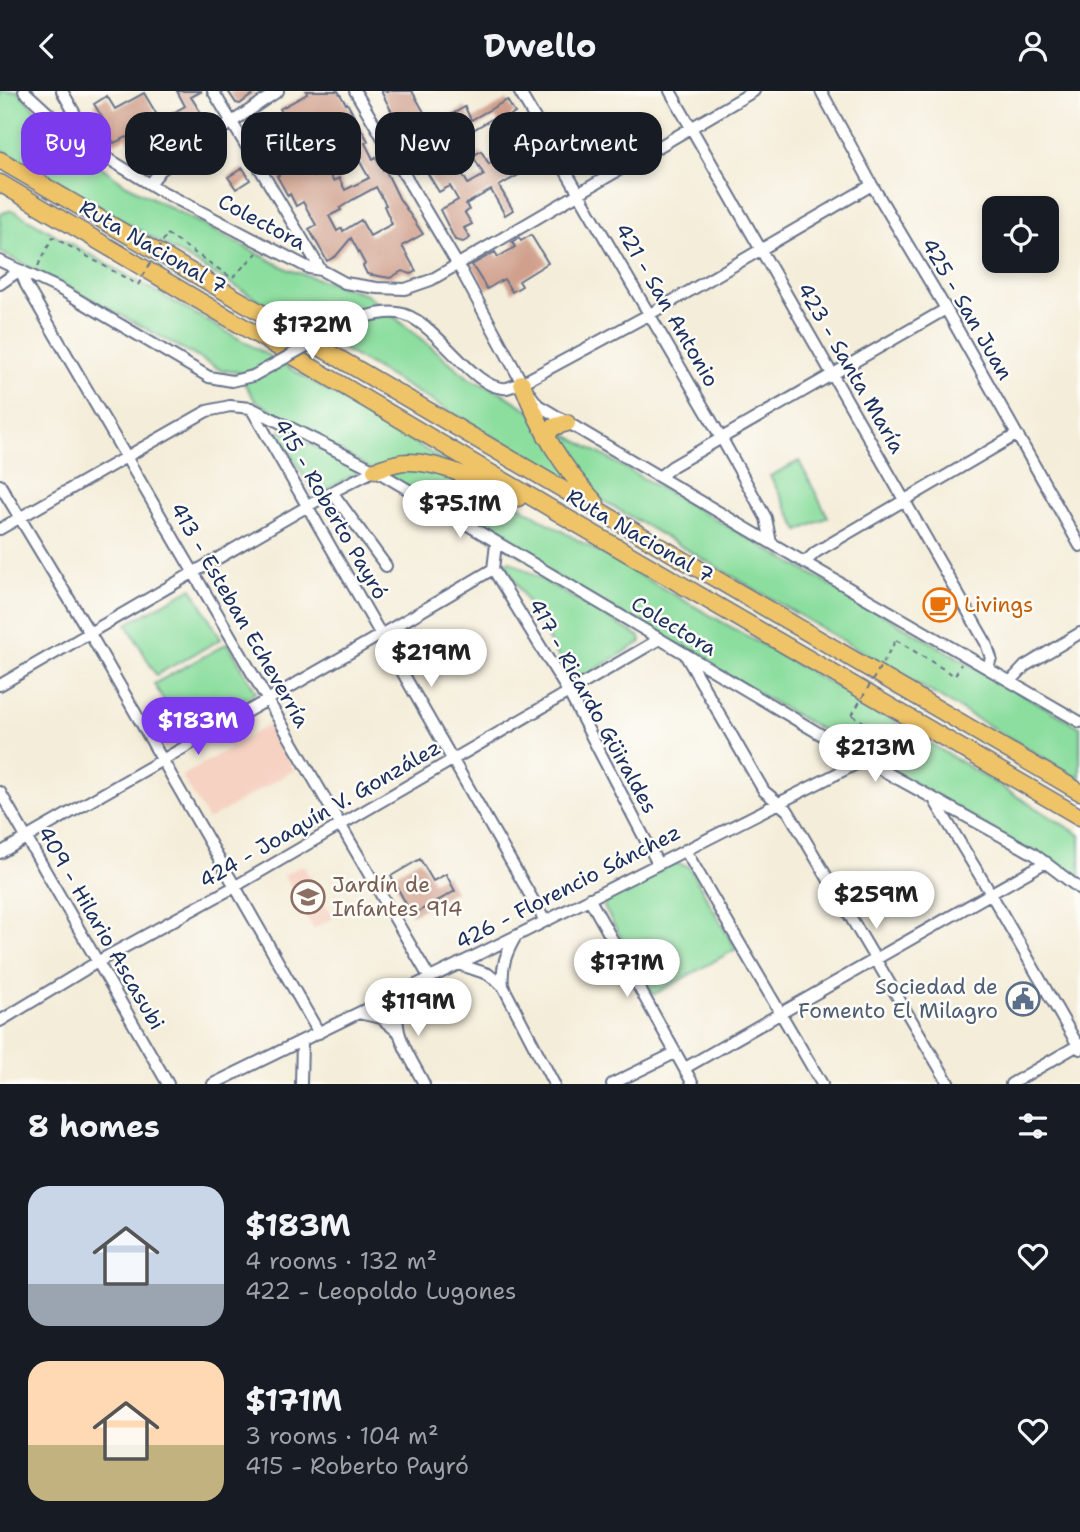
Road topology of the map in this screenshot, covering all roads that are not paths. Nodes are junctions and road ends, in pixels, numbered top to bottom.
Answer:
1 (24, 91) edge
2 (62, 91) edge
3 (213, 91) edge
4 (278, 91) edge
5 (355, 91) edge
6 (519, 91) edge
7 (670, 91) edge
8 (754, 91) edge
9 (821, 91) edge
10 (47, 112) edge
11 (74, 112) edge
12 (231, 121) junction
13 (691, 127) junction
14 (0, 160) edge
15 (111, 160) edge
16 (0, 183) edge
17 (150, 184) junction
18 (872, 185) junction
19 (580, 193) junction
20 (761, 250) junction
21 (0, 261) edge
22 (456, 264) junction
23 (20, 270) junction
24 (321, 271) junction
25 (0, 284) edge
26 (946, 309) junction
27 (650, 314) junction
28 (833, 375) junction
29 (522, 383) junction
30 (247, 407) junction
31 (567, 423) junction
32 (1016, 435) junction
33 (546, 437) junction
34 (722, 439) junction
35 (126, 456) junction
36 (375, 470) junction
37 (659, 477) junction
38 (0, 485) edge
39 (332, 492) junction
40 (905, 501) junction
41 (307, 507) junction
42 (19, 518) junction
43 (625, 526) junction
44 (584, 528) junction
45 (0, 529) edge
46 (771, 543) junction
47 (496, 544) junction
48 (1080, 546) edge
49 (805, 562) junction
50 (386, 566) dead end
51 (492, 569) junction
52 (194, 573) junction
53 (89, 632) junction
54 (1080, 633) edge
55 (381, 635) junction
56 (658, 640) junction
57 (685, 656) junction
58 (988, 667) junction
59 (1011, 681) junction
60 (0, 685) edge
61 (569, 693) junction
62 (267, 698) junction
63 (1080, 722) edge
64 (454, 759) junction
65 (162, 760) junction
66 (864, 760) junction
67 (1075, 789) edge
68 (0, 792) edge
69 (933, 798) junction
70 (777, 802) junction
71 (1080, 819) edge
72 (340, 825) junction
73 (27, 838) junction
74 (685, 850) junction
75 (0, 853) edge
76 (1046, 862) junction
77 (658, 864) junction
78 (234, 887) junction
79 (1080, 889) edge
80 (991, 894) junction
81 (589, 898) junction
82 (545, 921) junction
83 (516, 936) junction
84 (875, 960) junction
85 (99, 961) junction
86 (458, 964) junction
87 (429, 977) junction
88 (503, 986) junction
89 (403, 990) junction
90 (359, 1013) junction
91 (780, 1014) junction
92 (0, 1021) edge
93 (397, 1031) junction
94 (319, 1033) junction
95 (302, 1041) junction
96 (1079, 1046) edge
97 (675, 1053) junction
98 (685, 1068) junction
99 (168, 1084) edge
100 (213, 1084) edge
101 (301, 1084) edge
102 (424, 1084) edge
103 (554, 1084) edge
104 (612, 1084) edge
105 (693, 1084) edge
106 (822, 1084) edge
107 (949, 1084) edge
108 (1011, 1084) edge

1 - 10 street, Colectora
2 - 11 street
3 - 12 street
4 - 12 street
5 - 22 street
6 - 19 street, 421 - San Antonio
7 - 13 street, 423 - Santa María
8 - 13 street
9 - 18 street, 425 - San Juan
12 - 17 street
12 - 24 street
13 - 19 street
13 - 20 street, 423 - Santa María
14 - 43 highway, Ruta Nacional 7
15 - 17 street, Colectora
16 - 44 highway, Ruta Nacional 7
17 - 24 street, Colectora
18 - 20 street
18 - 26 street, 425 - San Juan
19 - 22 street
19 - 27 street, 421 - San Antonio
20 - 27 street
20 - 28 street, 423 - Santa María
21 - 23 street
22 - 24 street, Colectora
22 - 29 street
23 - 25 street
23 - 29 street, bridge
23 - 35 street, 413 - Esteban Echeverría
26 - 28 street
26 - 32 street, 425 - San Juan
27 - 29 street
27 - 34 street, 421 - San Antonio
28 - 34 street
28 - 40 street, 423 - Santa María
29 - 31 street
29 - 33 highway
30 - 35 street
30 - 36 street, Colectora
30 - 41 street, 415 - Roberto Payró
31 - 33 highway
31 - 37 street
32 - 40 street
32 - 48 street, 425 - San Juan
33 - 43 highway
34 - 37 street
34 - 46 street, 421 - San Antonio
35 - 42 street
35 - 52 street, 413 - Esteban Echeverría
36 - 39 street
36 - 44 highway
36 - 47 street, Colectora
37 - 46 street
38 - 42 street
39 - 41 street
39 - 50 street
40 - 49 street
40 - 58 street, 423 - Santa María
41 - 52 street
41 - 55 street, 415 - Roberto Payró
42 - 45 street
42 - 53 street
43 - 67 highway, Ruta Nacional 7
44 - 71 highway, Ruta Nacional 7
46 - 49 street
47 - 51 street
47 - 56 street, Colectora
49 - 58 street
51 - 55 street
51 - 61 street, 417 - Ricardo Güiraldes
52 - 53 street
52 - 62 street, 413 - Esteban Echeverría
53 - 60 street
53 - 65 street
54 - 59 street
55 - 62 street
55 - 64 street, 415 - Roberto Payró
56 - 57 street, Colectora
56 - 61 street, 424 - Joaquín V. González
57 - 66 street, Colectora
57 - 70 street
58 - 59 street
59 - 63 street
61 - 64 street, 424 - Joaquín V. González
61 - 77 street, 417 - Ricardo Güiraldes
62 - 65 street
62 - 72 street, 413 - Esteban Echeverría
64 - 72 street, 424 - Joaquín V. González
64 - 82 street, 415 - Roberto Payró
65 - 73 street
65 - 78 street
66 - 69 street, Colectora
66 - 70 street, 426 - Florencio Sánchez
68 - 73 street, 409 - Hilario Ascasubi
69 - 76 street, Colectora
69 - 80 street
70 - 74 street, 426 - Florencio Sánchez
70 - 84 street
72 - 78 street, 424 - Joaquín V. González
72 - 87 street, 413 - Esteban Echeverría
73 - 75 street
73 - 85 street, 409 - Hilario Ascasubi
74 - 77 street, 426 - Florencio Sánchez
74 - 91 street
76 - 79 street, Colectora
76 - 80 street
77 - 81 street, 426 - Florencio Sánchez
78 - 85 street, 424 - Joaquín V. González
78 - 94 street
80 - 84 street
80 - 96 street
81 - 82 street, 426 - Florencio Sánchez
81 - 97 street
82 - 83 street, 426 - Florencio Sánchez
83 - 86 street, 426 - Florencio Sánchez
83 - 88 street
84 - 91 street
84 - 107 street
85 - 92 street, 424 - Joaquín V. González
85 - 99 street, 409 - Hilario Ascasubi
86 - 87 street, 426 - Florencio Sánchez
86 - 88 street
87 - 89 street, 426 - Florencio Sánchez
88 - 103 street
89 - 90 street, 426 - Florencio Sánchez
89 - 93 street
90 - 93 street
90 - 94 street, 426 - Florencio Sánchez
91 - 98 street
91 - 106 street
93 - 102 street
94 - 95 street, 426 - Florencio Sánchez
95 - 100 street, 426 - Florencio Sánchez
95 - 101 street
96 - 108 street
97 - 98 street
97 - 104 street
98 - 105 street

